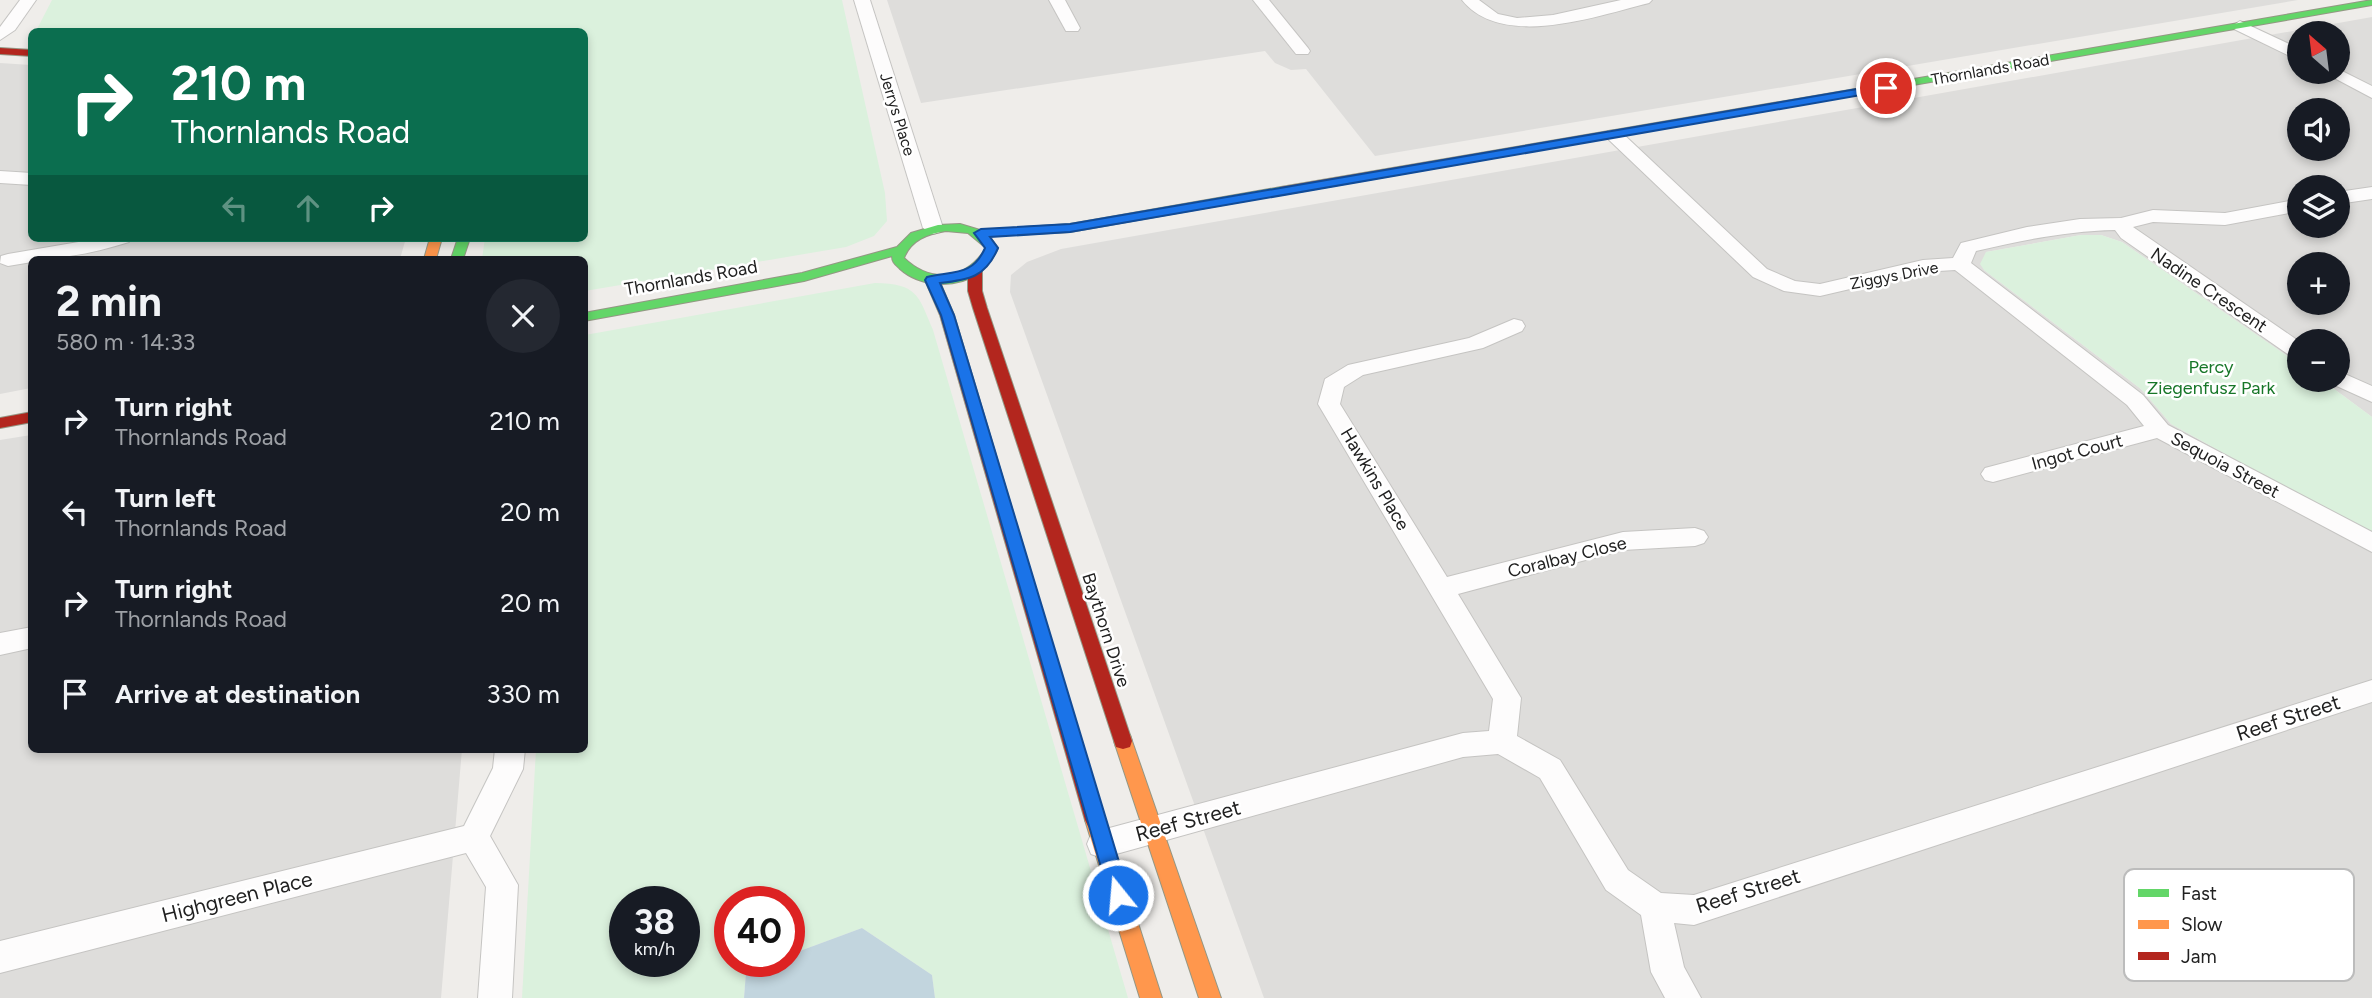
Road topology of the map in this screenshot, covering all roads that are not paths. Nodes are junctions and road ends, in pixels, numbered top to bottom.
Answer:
1 (27, 0) edge
2 (862, 0) edge
3 (1057, 0) edge
4 (1261, 0) edge
5 (1470, 0) edge
6 (1644, 0) edge
7 (2372, 2) edge
8 (2240, 26) junction
9 (1072, 28) dead end
10 (0, 37) edge
11 (28, 40) edge
12 (2287, 50) edge
13 (0, 51) edge
14 (1302, 51) dead end
15 (28, 53) edge
16 (2350, 82) edge
17 (2372, 93) edge
18 (1614, 135) junction
19 (0, 177) edge
20 (28, 179) edge
21 (2372, 192) edge
22 (2350, 196) edge
23 (2287, 207) edge
24 (2121, 224) junction
25 (933, 228) junction
26 (1070, 228) junction
27 (981, 233) junction
28 (109, 242) edge
29 (899, 250) junction
30 (34, 256) edge
31 (990, 256) junction
32 (28, 257) edge
33 (8, 260) dead end
34 (1960, 264) junction
35 (975, 271) junction
36 (909, 274) junction
37 (804, 277) junction
38 (932, 280) junction
39 (588, 316) edge
40 (1514, 326) dead end
41 (2287, 343) edge
42 (2350, 384) edge
43 (2372, 394) edge
44 (28, 405) edge
45 (0, 410) edge
46 (28, 418) edge
47 (0, 423) edge
48 (2160, 430) junction
49 (1993, 474) dead end
50 (1695, 537) dead end
51 (2372, 543) edge
52 (1441, 589) junction
53 (28, 638) edge
54 (0, 644) edge
55 (2372, 691) edge
56 (1502, 742) junction
57 (509, 753) edge
58 (1152, 830) junction
59 (474, 837) junction
60 (1102, 844) junction
61 (1655, 907) junction
62 (0, 957) edge
63 (495, 998) edge
64 (1151, 998) edge
65 (1210, 998) edge
66 (1684, 998) edge

1 - 10 street
2 - 25 street, Jerrys Place
3 - 9 street
4 - 14 street
5 - 6 street
7 - 8 street, Thornlands Road
8 - 12 street
8 - 18 street, Thornlands Road
10 - 11 street
13 - 15 street
16 - 17 street
18 - 26 street, Thornlands Road
18 - 34 street, Ziggys Drive
19 - 20 street
21 - 22 street
23 - 24 street, Ziggys Drive
24 - 34 street, Ziggys Drive
24 - 41 street, Nadine Crescent
25 - 27 street, Thornlands Road
25 - 29 street, Thornlands Road
26 - 27 street, Thornlands Road
26 - 31 street, Thornlands Road
27 - 31 street
28 - 30 street
29 - 36 street
29 - 37 street, Thornlands Road
31 - 35 street, Thornlands Road
32 - 33 street
34 - 48 street, Sequoia Street
35 - 38 street, Thornlands Road
35 - 58 street, Baythorn Drive
36 - 37 street, Thornlands Road
36 - 38 street, Thornlands Road
37 - 39 street, Thornlands Road
38 - 60 street
40 - 52 street, Hawkins Place
42 - 43 street
44 - 45 street
46 - 47 street
48 - 49 street, Ingot Court
48 - 51 street, Sequoia Street
50 - 52 street, Coralbay Close
52 - 56 street, Hawkins Place
53 - 54 street
55 - 61 street, Reef Street
56 - 58 street, Reef Street
56 - 61 street
57 - 59 street
58 - 60 street, Reef Street
58 - 65 street, Baythorn Drive
59 - 62 street, Highgreen Place
59 - 63 street
60 - 64 street
61 - 66 street

